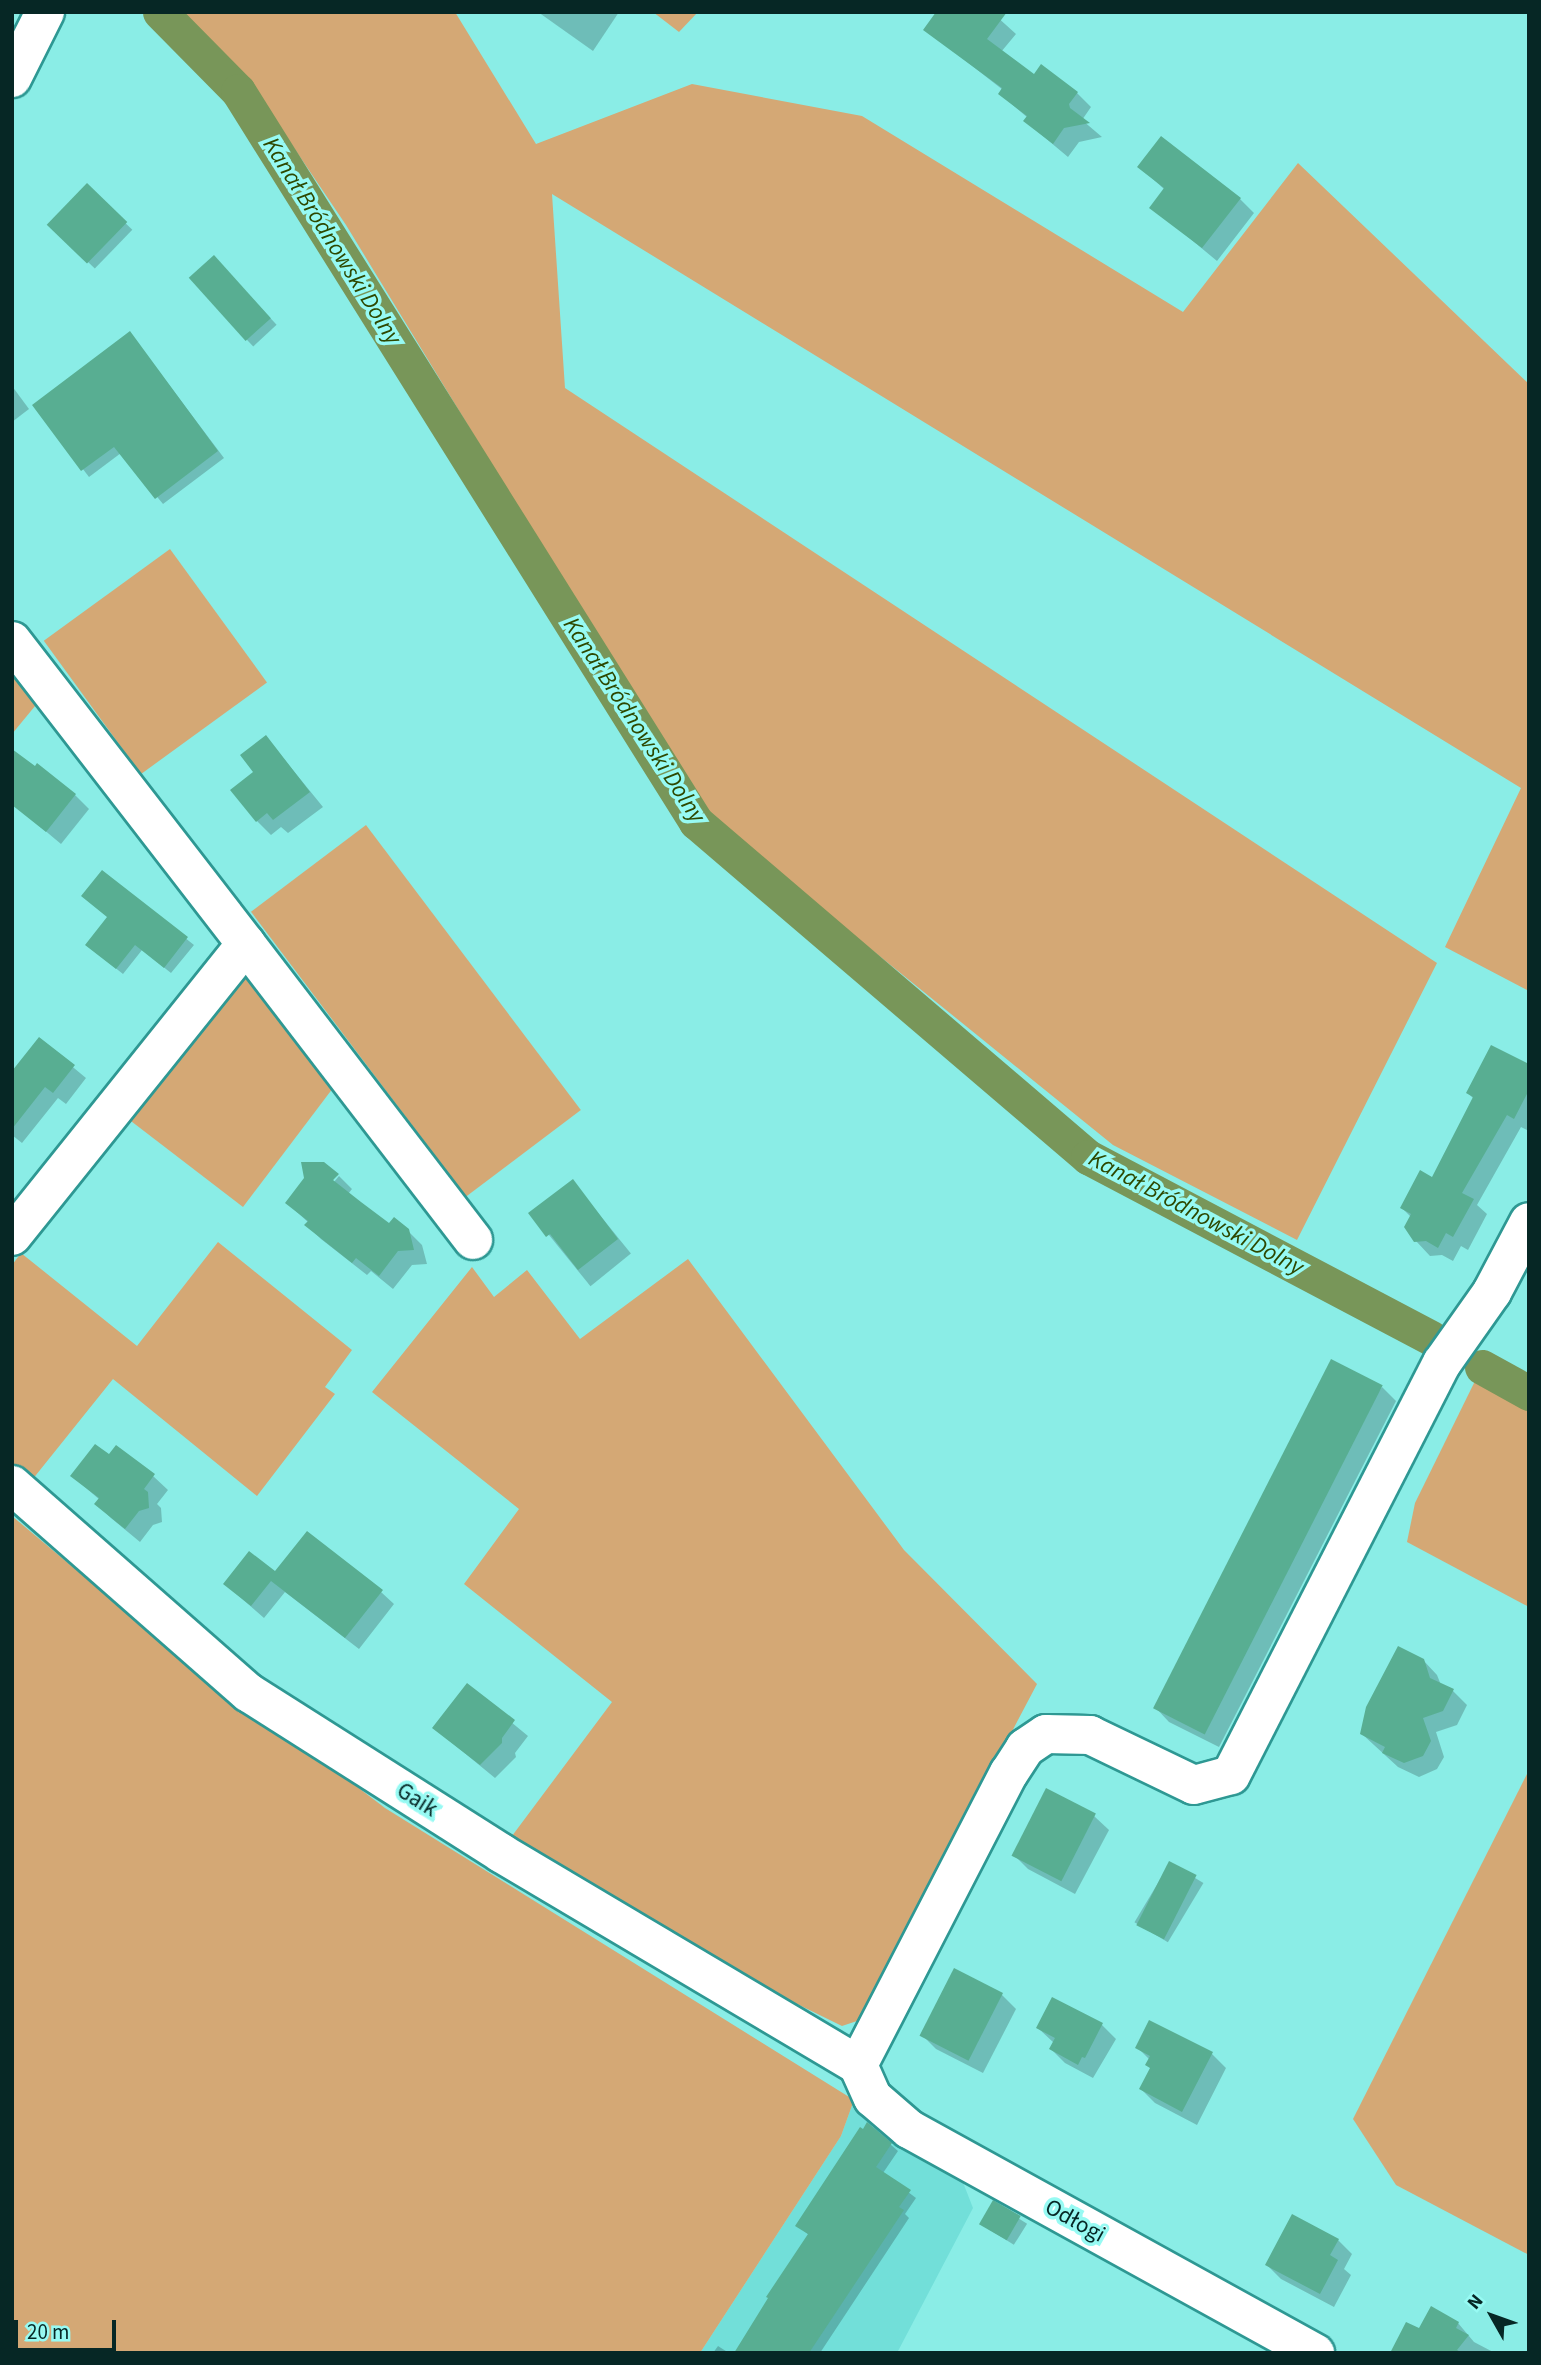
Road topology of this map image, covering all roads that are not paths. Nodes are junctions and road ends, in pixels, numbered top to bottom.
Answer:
1 (45, 12) edge
2 (12, 78) edge
3 (12, 641) edge
4 (246, 944) junction
5 (1529, 1222) edge
6 (12, 1236) edge
7 (473, 1240) dead end
8 (12, 1485) edge
9 (858, 2065) junction
10 (1315, 2353) edge

1 - 2 street
3 - 4 street
4 - 6 street
4 - 7 street
5 - 9 street
8 - 9 street, Gaik
9 - 10 street, Odłogi

